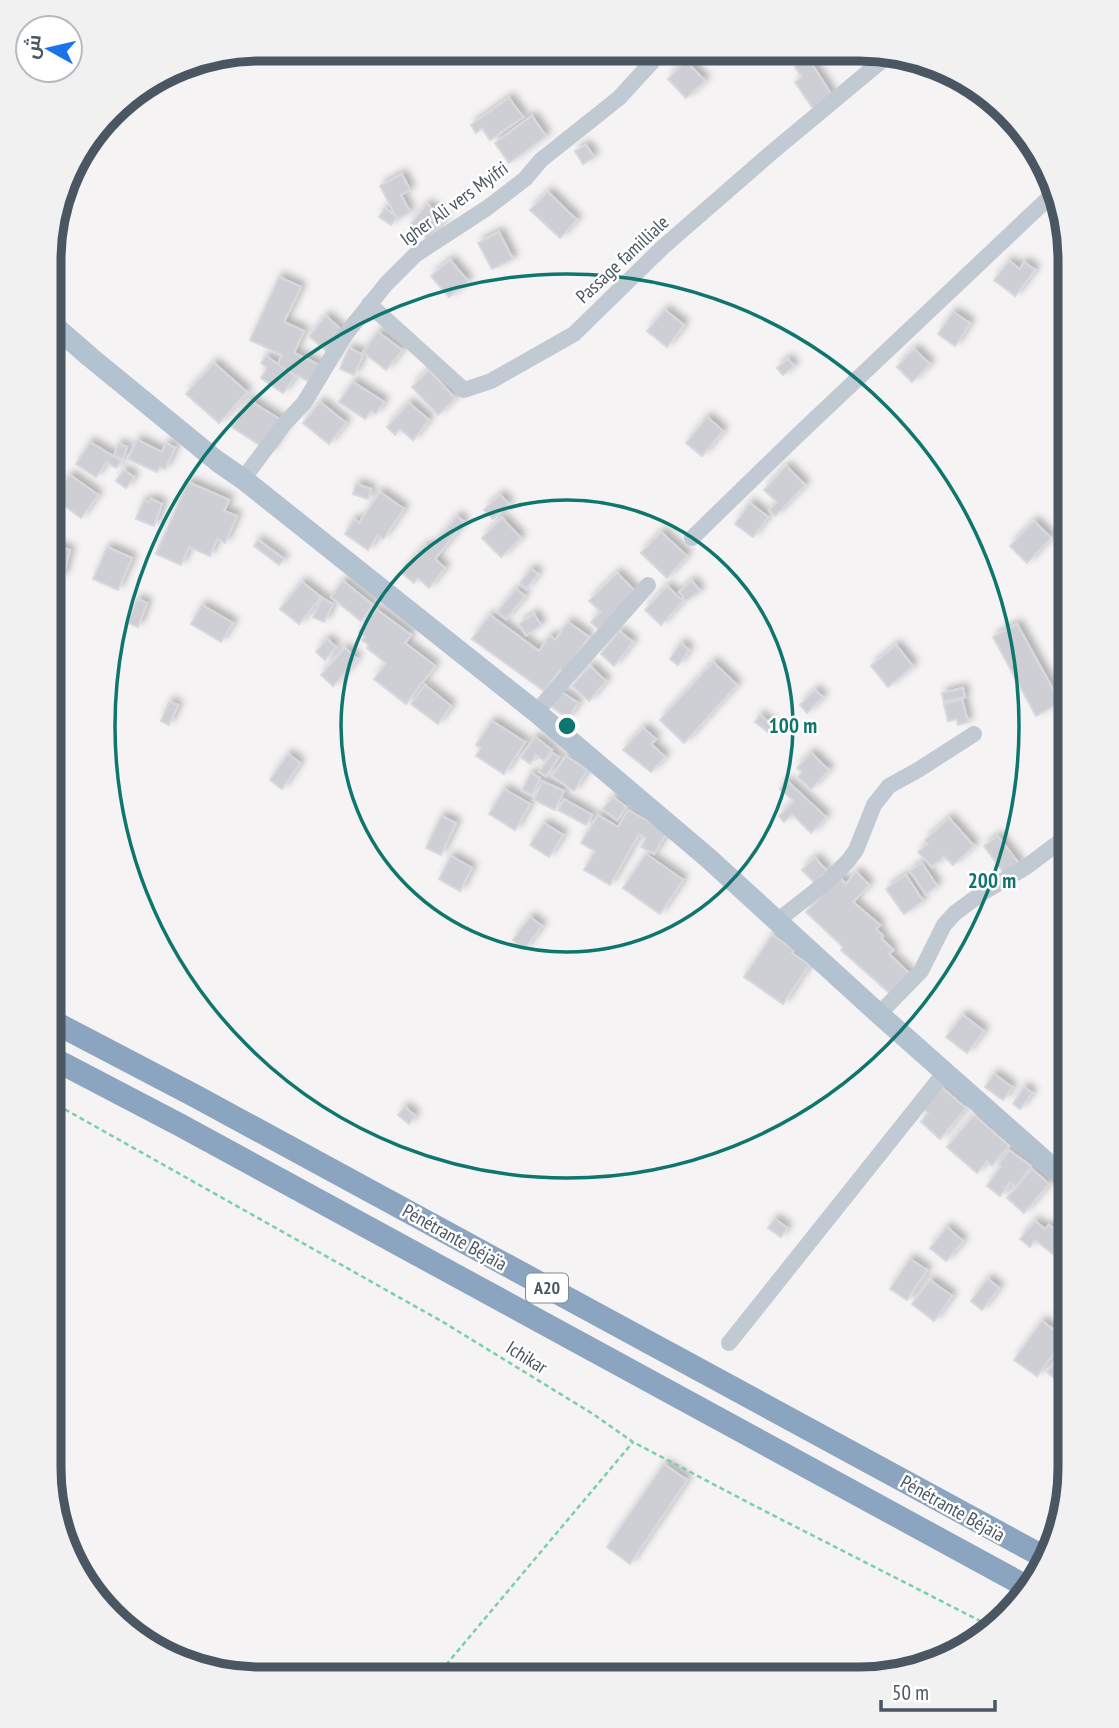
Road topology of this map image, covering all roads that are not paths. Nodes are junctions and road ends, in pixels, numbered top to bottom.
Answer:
1 (653, 61) edge
2 (879, 63) edge
3 (1048, 199) edge
4 (369, 304) junction
5 (61, 332) edge
6 (243, 479) junction
7 (692, 538) dead end
8 (648, 585) dead end
9 (536, 712) junction
10 (974, 734) dead end
11 (1058, 843) edge
12 (777, 921) junction
13 (879, 1014) junction
14 (61, 1026) edge
15 (61, 1063) edge
16 (945, 1072) junction
17 (1057, 1172) edge
18 (729, 1343) dead end
19 (1038, 1554) edge
20 (1020, 1583) edge

1 - 4 street, Igher Ali vers Myifri
2 - 4 street, Passage familliale
3 - 7 street
4 - 6 street, Igher Ali vers Myifri
5 - 6 main road
6 - 9 main road
8 - 9 street
9 - 12 main road
10 - 12 street
11 - 13 street
12 - 13 main road
13 - 16 main road
14 - 19 highway, Pénétrante Béjaïa / A20
15 - 20 highway, Pénétrante Béjaïa / A20
16 - 17 main road
16 - 18 street

